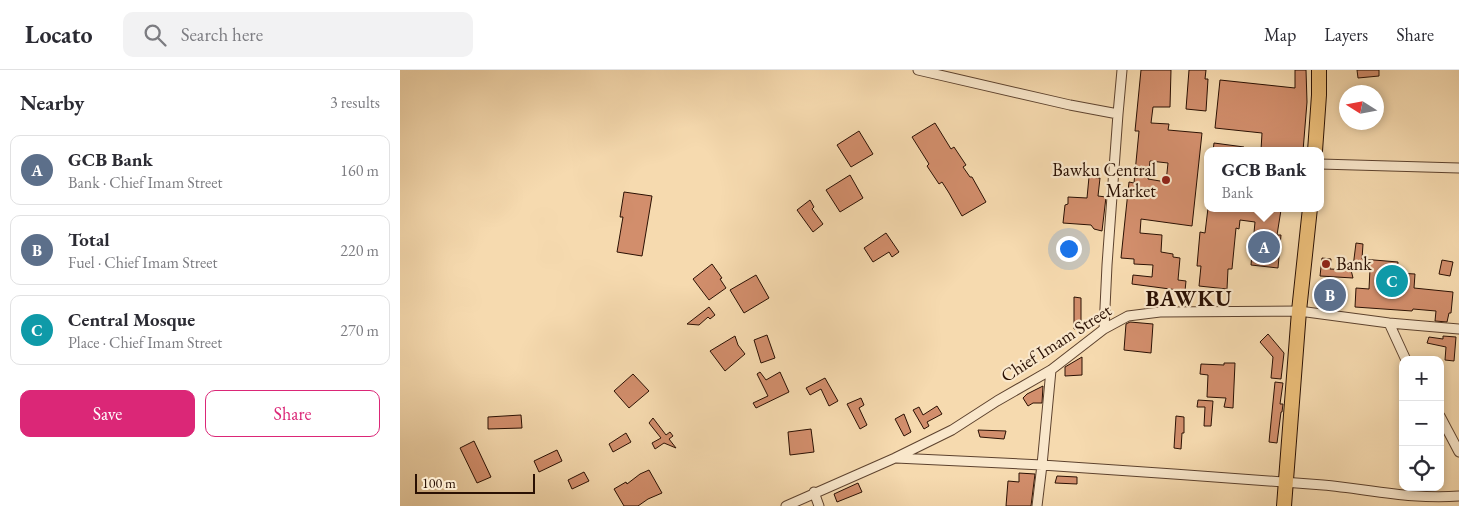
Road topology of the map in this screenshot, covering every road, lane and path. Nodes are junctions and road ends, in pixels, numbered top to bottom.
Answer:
1 (918, 70) edge
2 (1122, 70) edge
3 (1318, 70) edge
4 (1118, 114) junction
5 (1316, 147) edge
6 (1324, 164) edge
7 (1459, 168) edge
8 (1310, 212) edge
9 (1299, 311) junction
10 (1389, 323) junction
11 (1104, 329) junction
12 (1459, 329) edge
13 (1404, 356) edge
14 (1051, 370) junction
15 (1444, 424) edge
16 (1459, 452) edge
17 (895, 458) junction
18 (1042, 465) junction
19 (1285, 482) junction
20 (814, 492) junction
21 (1459, 496) edge
22 (786, 506) edge
23 (820, 506) edge
24 (1038, 506) edge
25 (1284, 506) edge

1 - 4 street
2 - 4 street
3 - 5 highway
4 - 11 street
6 - 7 street
8 - 9 highway
9 - 10 street, Chief Imam Street
9 - 11 street, Chief Imam Street
9 - 19 highway
10 - 12 street, Chief Imam Street
10 - 13 street
11 - 14 street, Chief Imam Street
14 - 17 street, Chief Imam Street
14 - 18 street
15 - 16 street
17 - 18 street
17 - 20 street, Chief Imam Street
18 - 19 street
18 - 24 street
19 - 21 street
19 - 25 highway
20 - 22 street, Chief Imam Street
20 - 23 street

